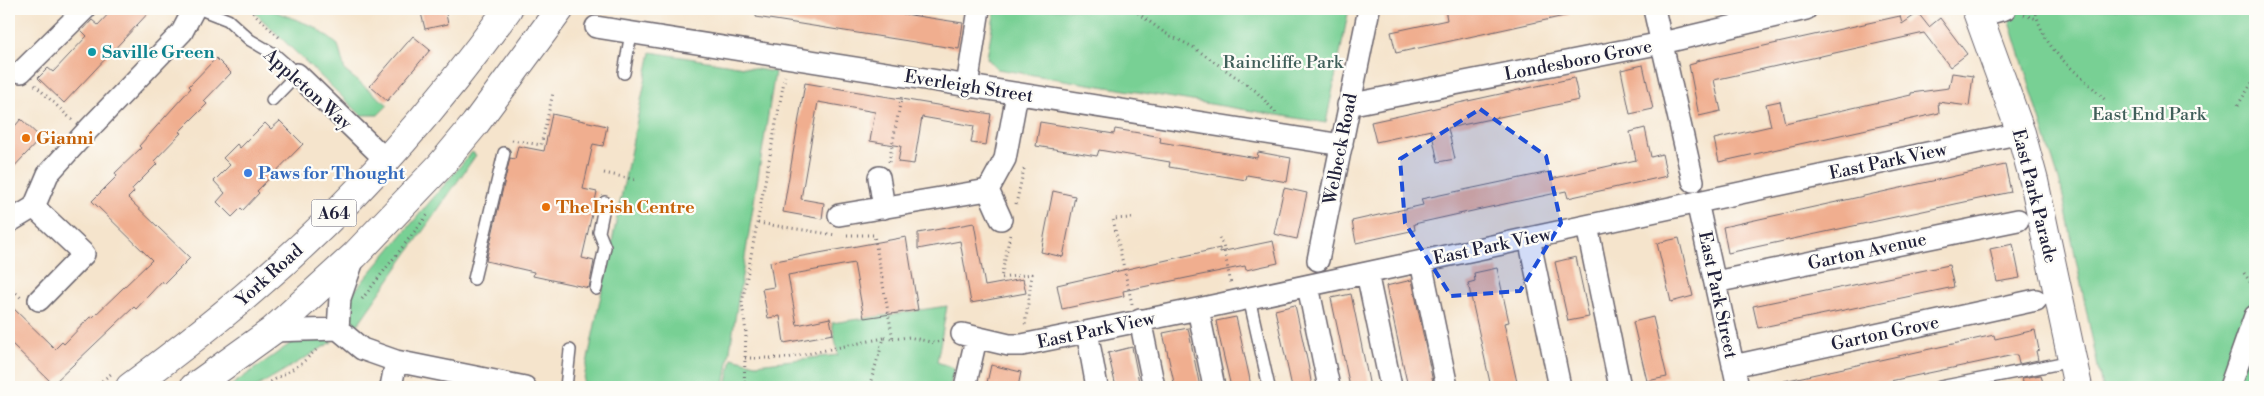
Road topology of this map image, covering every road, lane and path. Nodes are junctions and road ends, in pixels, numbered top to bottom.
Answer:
1 (21, 9) edge
2 (85, 9) edge
3 (194, 9) edge
4 (200, 9) edge
5 (508, 9) edge
6 (560, 9) edge
7 (979, 9) edge
8 (1135, 9) edge
9 (1369, 9) edge
10 (1654, 9) edge
11 (1806, 9) edge
12 (2035, 9) edge
13 (2185, 9) edge
14 (2201, 9) edge
15 (9, 11) edge
16 (1987, 11) edge
17 (596, 27) dead end
18 (631, 33) junction
19 (1662, 43) junction
20 (788, 58) junction
21 (21, 72) joint
22 (624, 73) dead end
23 (297, 74) junction
24 (905, 76) junction
25 (2255, 78) edge
26 (967, 86) junction
27 (552, 93) dead end
28 (1017, 94) junction
29 (272, 100) dead end
30 (2106, 101) dead end
31 (1348, 105) junction
32 (2238, 105) dead end
33 (86, 132) junction
34 (2021, 133) junction
35 (1301, 139) junction
36 (1342, 145) junction
37 (504, 149) joint
38 (386, 160) junction
39 (1025, 162) dead end
40 (604, 173) dead end
41 (879, 177) joint
42 (637, 180) dead end
43 (1693, 181) dead end
44 (988, 190) junction
45 (605, 202) dead end
46 (1698, 202) junction
47 (2255, 204) edge
48 (435, 206) dead end
49 (34, 207) junction
50 (884, 208) junction
51 (2253, 212) dead end
52 (839, 215) dead end
53 (1010, 217) junction
54 (1132, 218) dead end
55 (2018, 220) dead end
56 (9, 222) edge
57 (758, 223) junction
58 (1587, 226) junction
59 (1219, 238) dead end
60 (1529, 238) junction
61 (355, 255) junction
62 (1318, 260) dead end
63 (1421, 262) junction
64 (1367, 273) junction
65 (2244, 273) dead end
66 (474, 280) dead end
67 (1715, 282) junction
68 (1308, 286) junction
69 (596, 288) dead end
70 (2255, 289) edge
71 (39, 300) dead end
72 (1242, 300) junction
73 (2036, 300) dead end
74 (1198, 309) junction
75 (2255, 316) edge
76 (1137, 321) junction
77 (338, 329) junction
78 (272, 331) junction
79 (1086, 332) junction
80 (969, 337) junction
81 (884, 338) junction
82 (893, 339) junction
83 (1022, 345) junction
84 (570, 350) dead end
85 (745, 358) junction
86 (396, 361) junction
87 (2072, 361) junction
88 (1733, 366) junction
89 (130, 387) edge
90 (194, 387) edge
91 (262, 387) edge
92 (391, 387) edge
93 (525, 387) edge
94 (566, 387) edge
95 (744, 387) edge
96 (869, 387) edge
97 (965, 387) edge
98 (1097, 387) edge
99 (1154, 387) edge
100 (1214, 387) edge
101 (1268, 387) edge
102 (1329, 387) edge
103 (1392, 387) edge
104 (1447, 387) edge
105 (1560, 387) edge
106 (1620, 387) edge
107 (1738, 387) edge
108 (1940, 387) edge
109 (2078, 387) edge
110 (2230, 387) edge

1 - 15 path
2 - 21 street
3 - 33 street
4 - 23 lane, Appleton Way
5 - 38 main road, York Road / A64
6 - 61 main road, A64
7 - 26 street
8 - 35 path
9 - 31 street, Welbeck Road
10 - 19 street
11 - 19 street, Londesboro Grove
12 - 30 path
13 - 14 path
16 - 34 main road, East Park Parade
17 - 18 street, Everleigh Street
18 - 20 street, Everleigh Street
18 - 22 lane
19 - 31 street, Londesboro Grove
19 - 43 street
20 - 24 street, Everleigh Street
20 - 57 path
21 - 33 path
23 - 29 lane
23 - 38 street, Appleton Way
24 - 26 street, Everleigh Street
24 - 41 path
25 - 32 path
26 - 28 street, Everleigh Street
27 - 37 path
28 - 35 street, Everleigh Street
28 - 44 street
31 - 36 street, Welbeck Road
33 - 49 street
34 - 46 street, East Park View
34 - 87 main road, East Park Parade
35 - 36 street, Everleigh Street
36 - 62 street, Welbeck Road
37 - 66 lane
38 - 89 main road, York Road / A64
39 - 53 path
40 - 42 path
41 - 50 street
44 - 50 street
44 - 53 street
45 - 69 lane
46 - 58 street, East Park View
46 - 67 street, East Park Street
47 - 51 path
48 - 77 path
49 - 56 street
49 - 71 street
50 - 52 street
53 - 83 path
54 - 76 path
55 - 67 street, Garton Avenue
57 - 82 path
57 - 85 path
58 - 60 street, East Park View
58 - 106 street
59 - 72 path
60 - 63 street, East Park View
60 - 105 street
61 - 77 street
61 - 78 main road, A64
63 - 64 street, East Park View
63 - 104 street
64 - 68 street, East Park View
64 - 103 street
65 - 70 path
67 - 88 street, East Park Street
68 - 72 street, East Park View
68 - 102 street
72 - 74 street, East Park View
72 - 101 lane
73 - 88 street, Garton Grove
74 - 76 street, East Park View
74 - 100 street
75 - 110 street
76 - 79 street, East Park View
76 - 99 street
77 - 78 street
77 - 86 street
77 - 91 path
78 - 90 main road, A64
79 - 83 street, East Park View
79 - 98 street
80 - 82 path
80 - 83 street, East Park View
80 - 97 street
81 - 82 path
81 - 85 path
81 - 96 path
84 - 94 lane
85 - 95 path
86 - 92 street
86 - 93 street
87 - 108 lane
87 - 109 main road, East Park Parade
88 - 107 street, East Park Street

